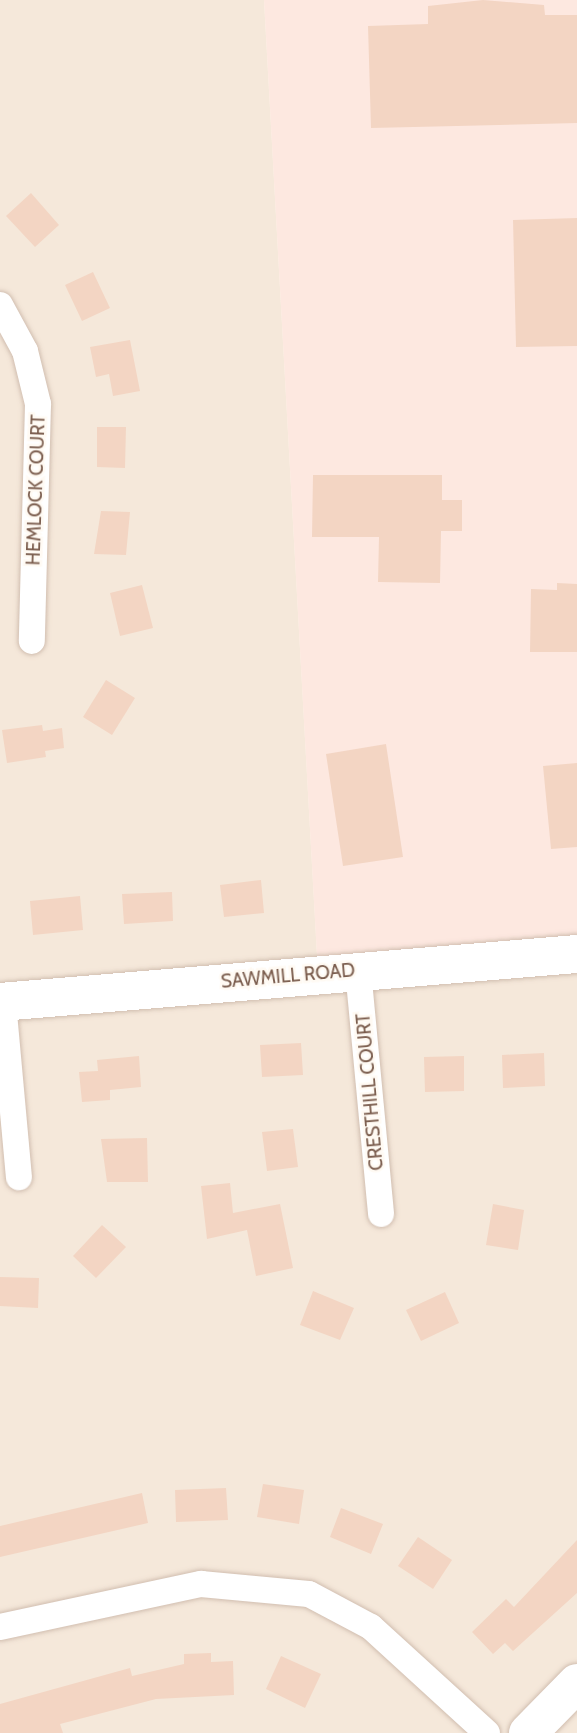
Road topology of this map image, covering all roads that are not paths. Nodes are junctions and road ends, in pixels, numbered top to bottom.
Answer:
1 (0, 305) edge
2 (32, 641) dead end
3 (577, 954) edge
4 (358, 970) junction
5 (2, 1002) edge
6 (19, 1177) dead end
7 (381, 1214) dead end
8 (0, 1627) edge
9 (577, 1683) edge
10 (486, 1733) edge
11 (528, 1733) edge

1 - 2 street, HEMLOCK COURT
3 - 4 street, SAWMILL ROAD
4 - 5 street, SAWMILL ROAD
4 - 7 street, CRESTHILL COURT
5 - 6 street
8 - 10 street
9 - 11 street

